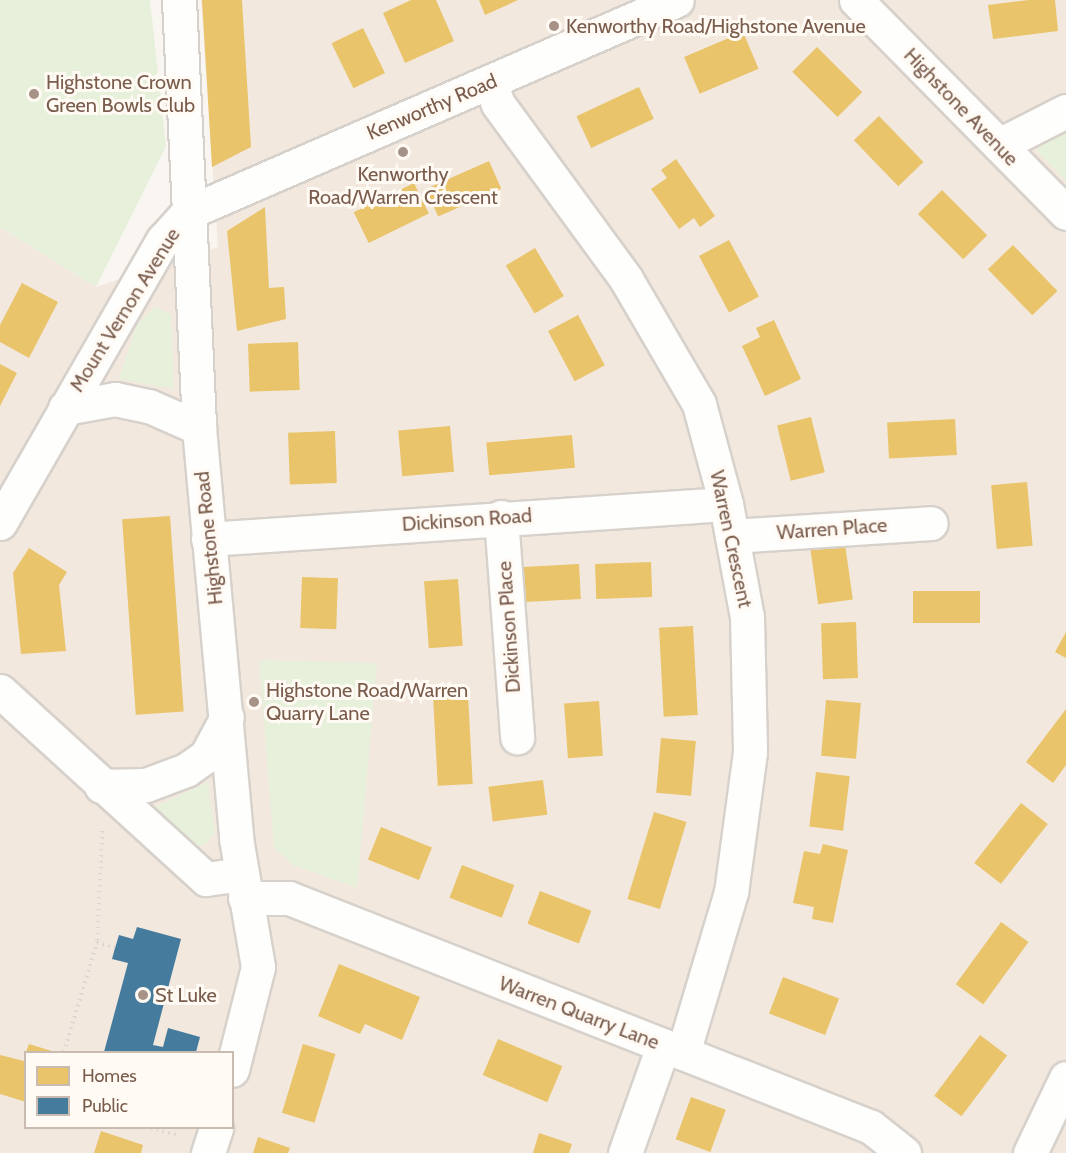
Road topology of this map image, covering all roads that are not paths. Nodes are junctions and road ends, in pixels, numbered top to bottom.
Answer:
1 (179, 0) edge
2 (677, 0) edge
3 (856, 0) edge
4 (490, 82) junction
5 (1066, 111) edge
6 (999, 145) junction
7 (187, 213) junction
8 (1066, 213) edge
9 (65, 408) junction
10 (199, 428) junction
11 (726, 504) junction
12 (501, 518) junction
13 (0, 523) edge
14 (931, 523) dead end
15 (732, 536) junction
16 (208, 539) junction
17 (0, 692) edge
18 (227, 717) junction
19 (517, 737) dead end
20 (112, 795) junction
21 (243, 886) junction
22 (673, 1050) junction
23 (234, 1062) edge
24 (1066, 1078) edge
25 (216, 1129) edge
26 (208, 1153) edge
27 (625, 1153) edge
28 (904, 1153) edge
29 (1030, 1153) edge

1 - 7 street, Highstone Road
2 - 4 street, Kenworthy Road
3 - 6 street, Highstone Avenue
4 - 7 street, Kenworthy Road
4 - 11 street, Warren Crescent
5 - 6 street
6 - 8 street, Highstone Avenue
7 - 9 street, Mount Vernon Avenue
7 - 10 street, Highstone Road
9 - 10 street, Mount Vernon Avenue
9 - 13 street, Mount Vernon Avenue
10 - 16 street, Highstone Road
11 - 12 street, Dickinson Road
11 - 15 street, Warren Crescent
12 - 16 street, Dickinson Road
12 - 19 street, Dickinson Place
14 - 15 street, Warren Place
15 - 22 street, Warren Crescent
16 - 18 street, Highstone Road
17 - 20 street, Warren Quarry Lane
18 - 20 street
18 - 21 street, Highstone Road
20 - 21 street, Warren Quarry Lane
21 - 22 street, Warren Quarry Lane
21 - 23 street, Highstone Road
22 - 27 street, Warren Crescent
22 - 28 street, Warren Quarry Lane
24 - 29 street
25 - 26 street

